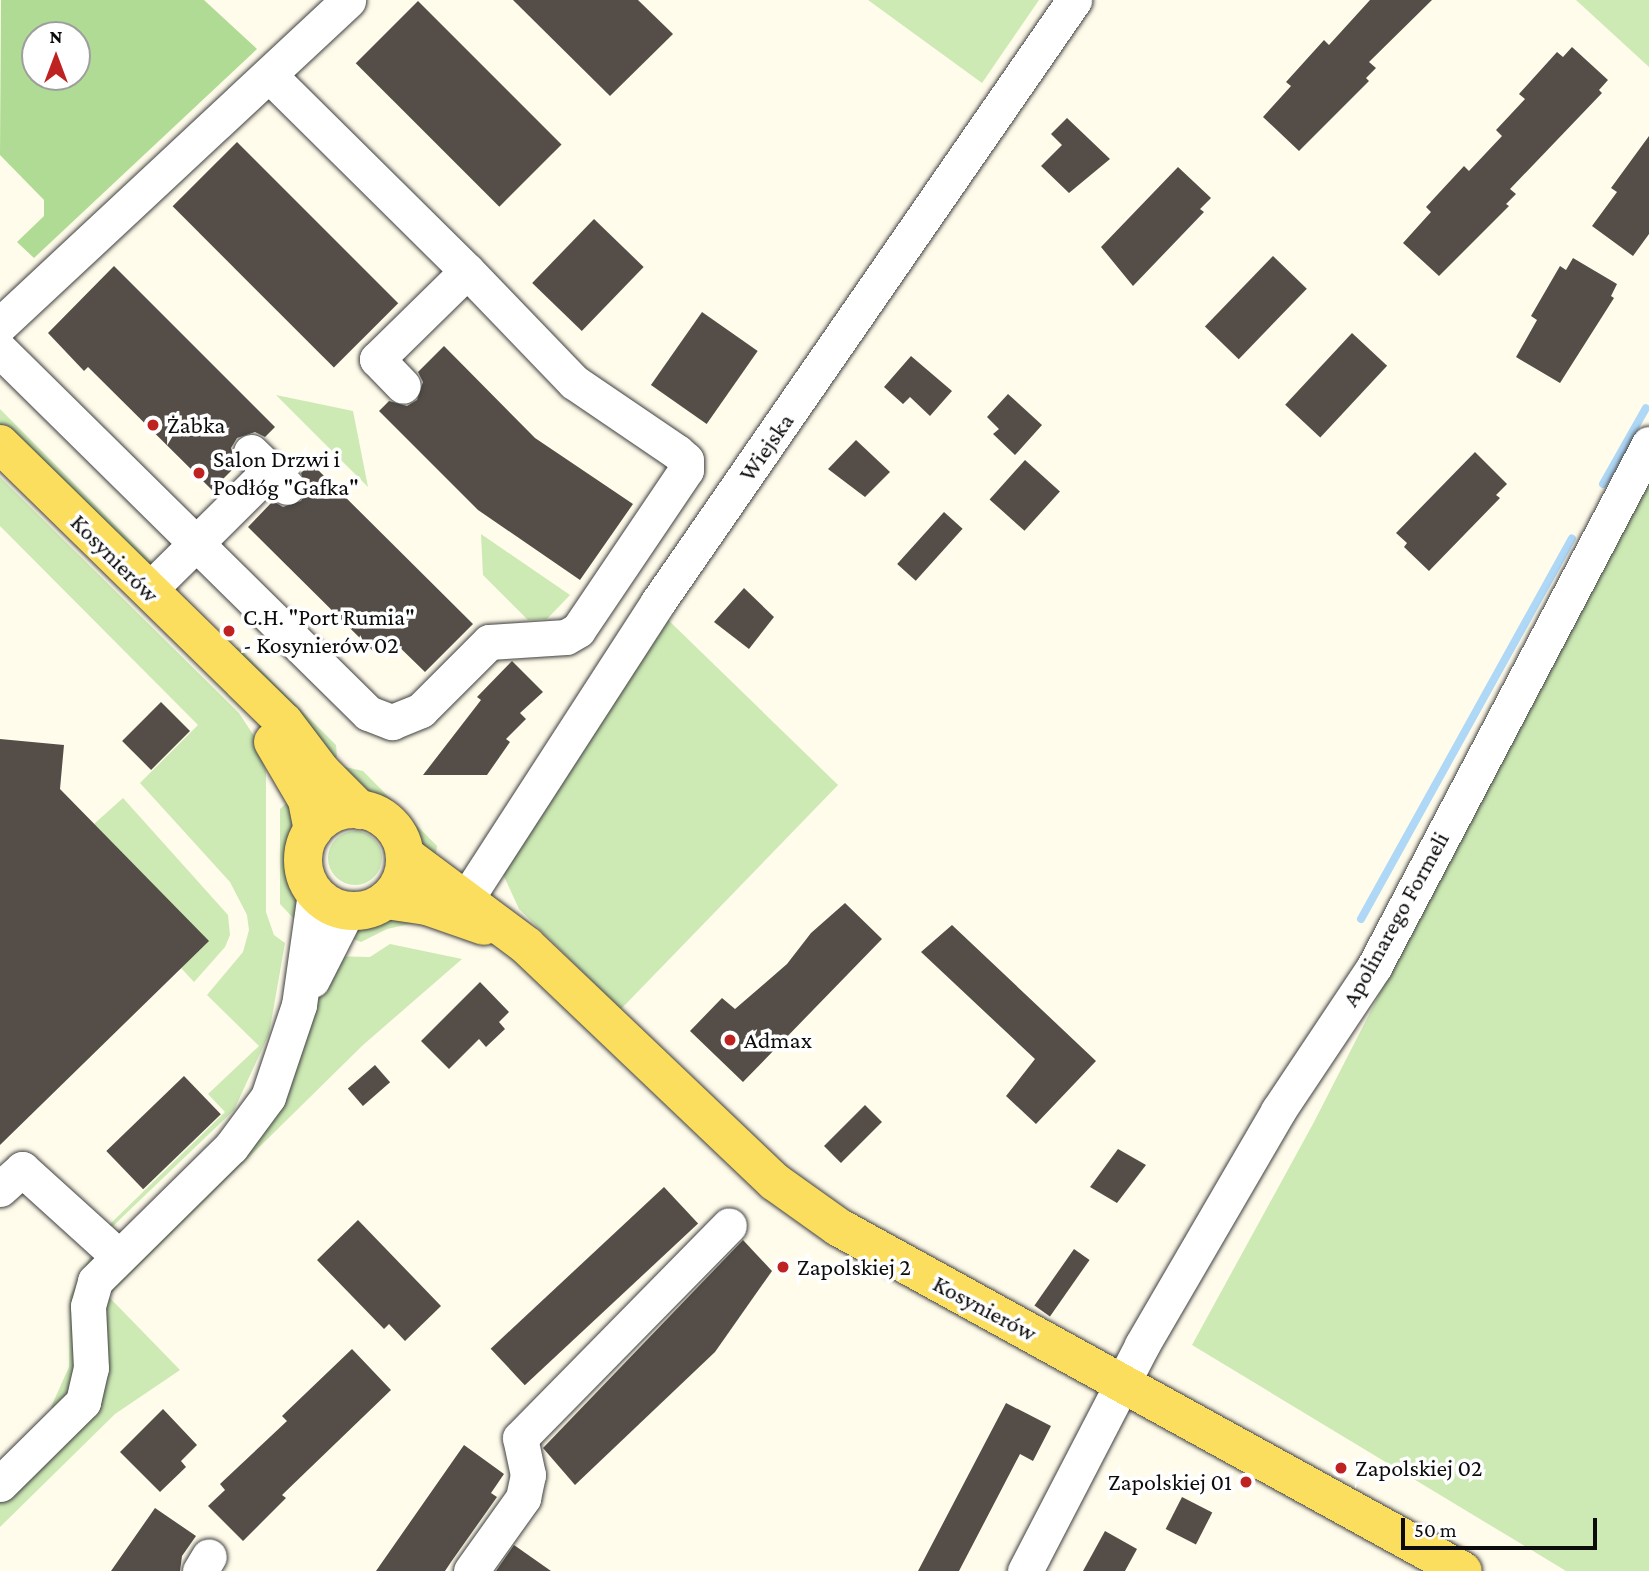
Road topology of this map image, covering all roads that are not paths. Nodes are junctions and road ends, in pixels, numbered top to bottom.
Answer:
1 (348, 0) edge
2 (1074, 0) edge
3 (269, 75) junction
4 (467, 271) junction
5 (0, 325) edge
6 (0, 350) edge
7 (403, 386) dead end
8 (0, 444) edge
9 (1649, 444) edge
10 (269, 469) dead end
11 (196, 544) junction
12 (618, 575) junction
13 (149, 590) junction
14 (658, 603) junction
15 (231, 671) junction
16 (360, 810) junction
17 (313, 830) junction
18 (405, 855) junction
19 (314, 893) junction
20 (466, 899) junction
21 (386, 900) junction
22 (347, 911) junction
23 (527, 946) junction
24 (299, 1005) junction
25 (0, 1189) edge
26 (729, 1226) dead end
27 (118, 1256) junction
28 (1124, 1383) junction
29 (0, 1484) edge
30 (471, 1571) edge
31 (1025, 1571) edge
32 (1463, 1571) edge

1 - 3 street
2 - 14 street, Wiejska
3 - 4 street
3 - 5 street
4 - 7 street
4 - 12 street
6 - 11 street
8 - 13 main road, Kosynierów
9 - 28 street, Apolinarego Formeli
10 - 11 street
11 - 12 street
11 - 13 street
12 - 14 street
13 - 15 main road, Kosynierów
14 - 20 street, Wiejska
15 - 16 main road, Kosynierów
15 - 17 main road, Kosynierów
16 - 17 main road
16 - 18 main road
17 - 19 main road
18 - 20 main road, Kosynierów
18 - 21 main road
19 - 22 main road
19 - 24 street
20 - 23 main road, Kosynierów
21 - 22 main road
21 - 23 main road, Kosynierów
22 - 24 street
23 - 28 main road, Kosynierów
24 - 27 street
25 - 27 street
26 - 30 street
27 - 29 street
28 - 31 street, Apolinarego Formeli
28 - 32 main road, Kosynierów

